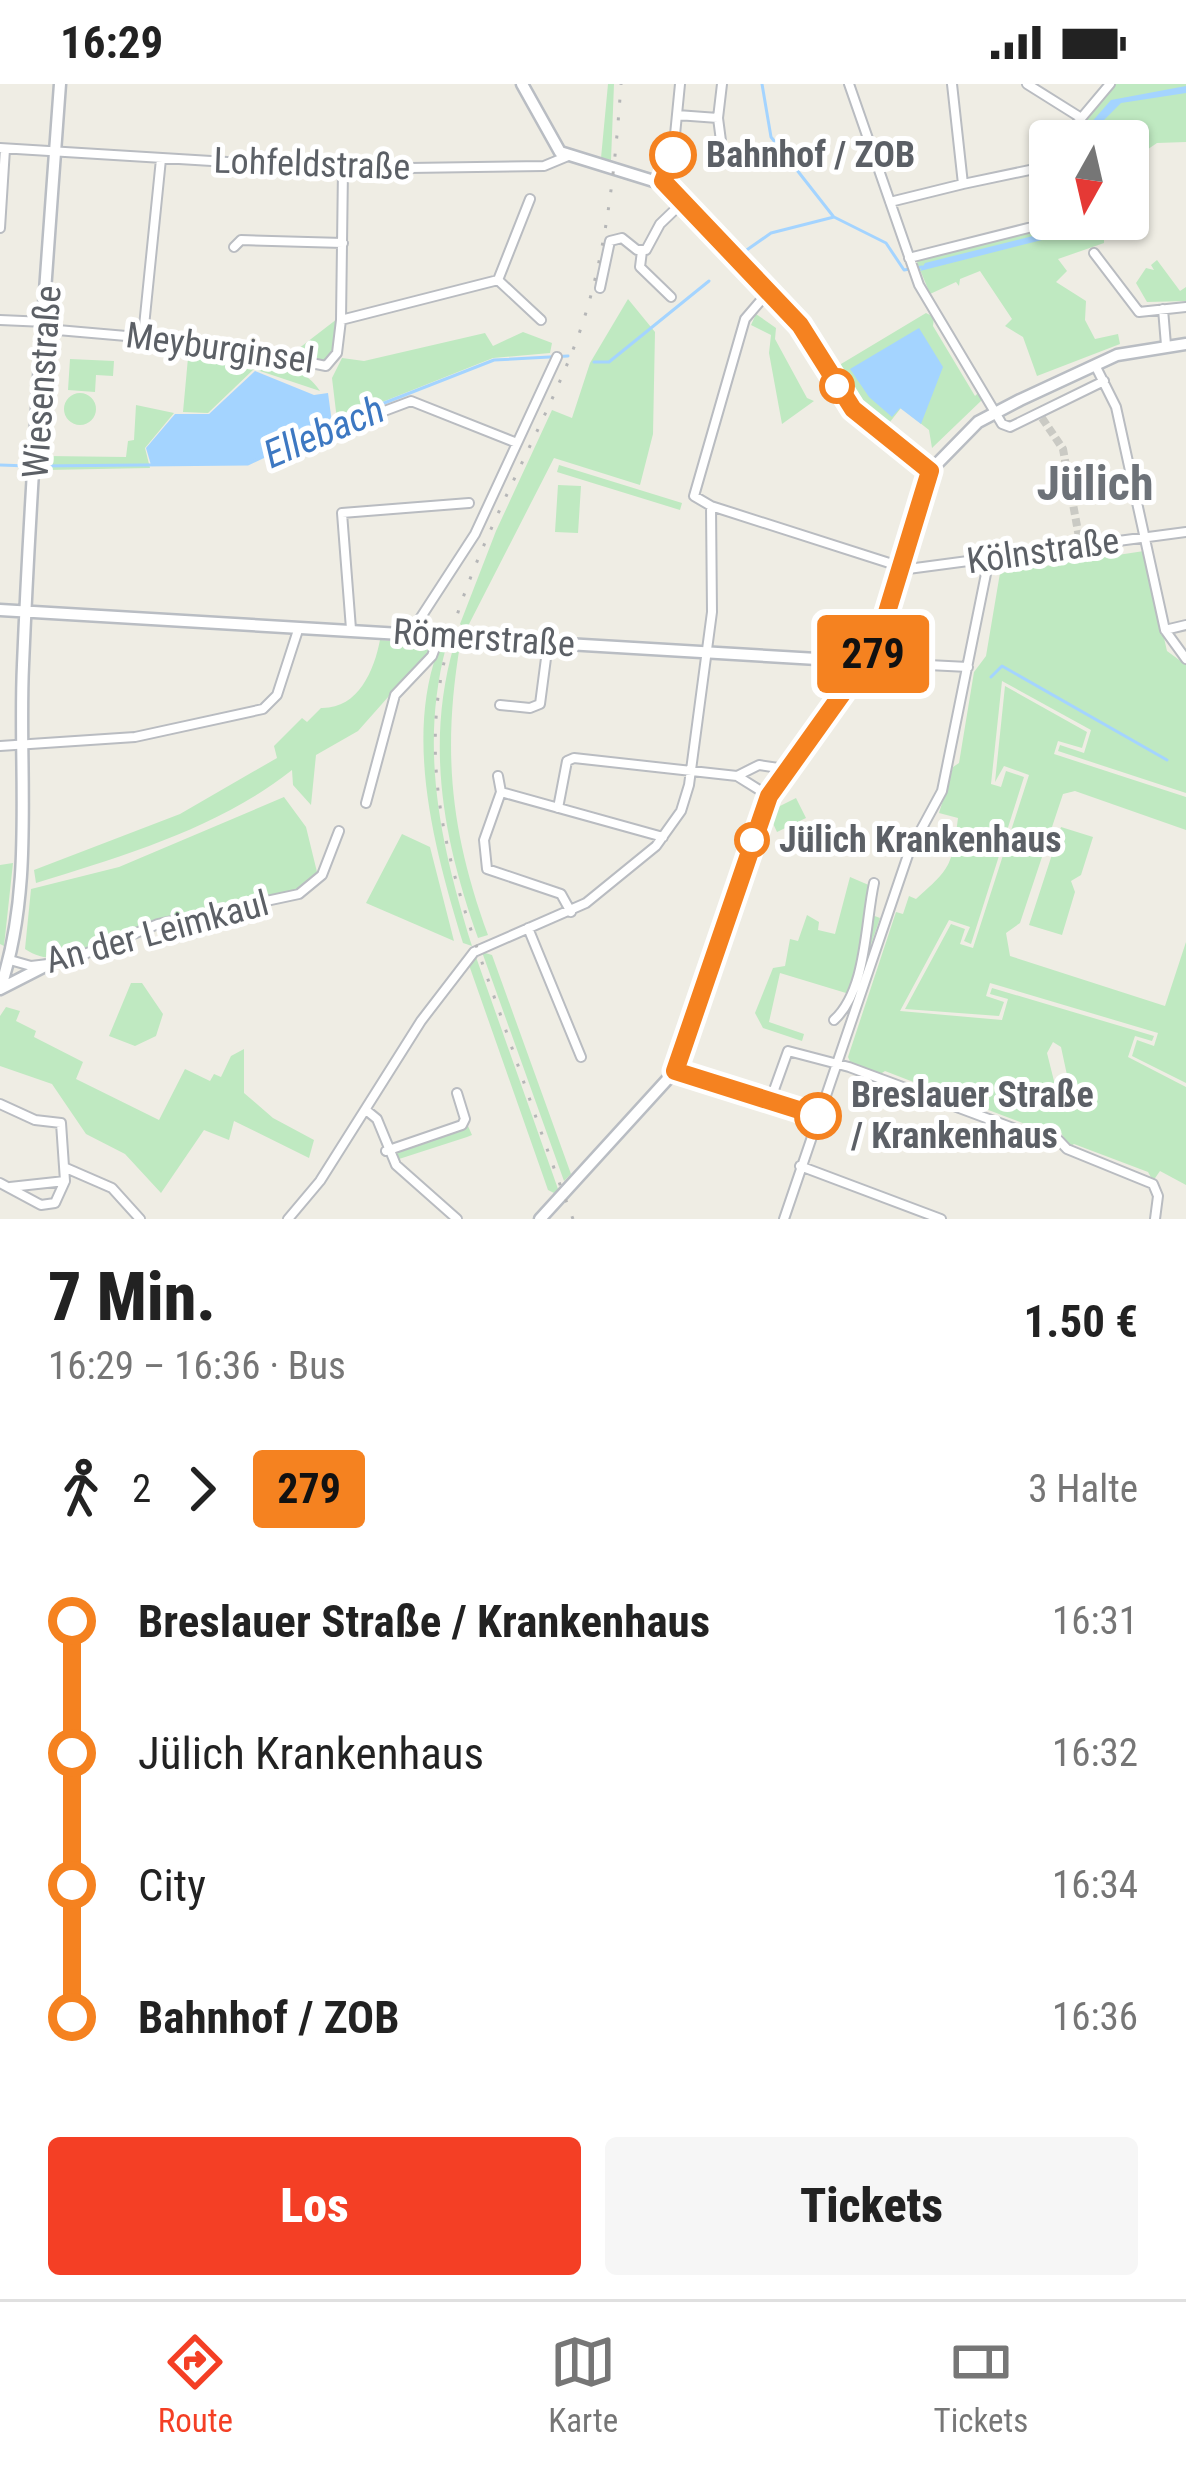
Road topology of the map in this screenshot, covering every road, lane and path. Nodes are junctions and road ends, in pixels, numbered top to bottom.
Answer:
1 (59, 84) edge
2 (522, 84) edge
3 (680, 84) edge
4 (722, 84) edge
5 (849, 84) edge
6 (952, 84) edge
7 (1028, 84) edge
8 (1110, 84) edge
9 (677, 115) junction
10 (1078, 116) junction
11 (718, 118) junction
12 (1075, 120) edge
13 (721, 141) dead end
14 (2, 148) edge
15 (55, 151) junction
16 (568, 156) junction
17 (161, 159) junction
18 (344, 169) junction
19 (1029, 169) edge
20 (663, 181) junction
21 (963, 184) junction
22 (530, 199) dead end
23 (685, 200) junction
24 (890, 202) junction
25 (0, 228) edge
26 (1029, 228) edge
27 (343, 243) junction
28 (234, 247) dead end
29 (642, 251) junction
30 (1094, 253) dead end
31 (912, 266) junction
32 (498, 280) junction
33 (600, 288) dead end
34 (769, 291) junction
35 (671, 297) dead end
36 (1186, 307) edge
37 (1163, 309) junction
38 (0, 320) edge
39 (341, 320) junction
40 (541, 320) dead end
41 (46, 325) junction
42 (143, 336) junction
43 (1186, 344) edge
44 (1166, 345) junction
45 (557, 358) dead end
46 (1095, 363) junction
47 (1103, 381) junction
48 (998, 416) junction
49 (363, 419) dead end
50 (518, 442) junction
51 (930, 471) junction
52 (469, 503) dead end
53 (711, 506) junction
54 (1186, 532) edge
55 (1145, 538) junction
56 (989, 559) junction
57 (899, 567) junction
58 (0, 610) edge
59 (25, 612) junction
60 (1186, 625) edge
61 (299, 626) junction
62 (351, 629) junction
63 (1165, 630) junction
64 (410, 634) junction
65 (439, 635) junction
66 (548, 642) junction
67 (705, 650) junction
68 (823, 659) junction
69 (1186, 659) edge
70 (868, 662) junction
71 (968, 668) junction
72 (842, 695) junction
73 (500, 704) dead end
74 (0, 746) edge
75 (21, 747) junction
76 (785, 769) junction
77 (691, 772) junction
78 (499, 776) dead end
79 (737, 776) junction
80 (501, 792) junction
81 (769, 796) junction
82 (366, 803) dead end
83 (558, 808) junction
84 (339, 831) dead end
85 (663, 837) junction
86 (874, 883) dead end
87 (572, 912) junction
88 (528, 928) junction
89 (10, 960) junction
90 (45, 966) junction
91 (0, 989) edge
92 (834, 1020) dead end
93 (581, 1057) dead end
94 (843, 1065) junction
95 (675, 1071) junction
96 (457, 1093) dead end
97 (770, 1101) junction
98 (0, 1104) edge
99 (367, 1110) junction
100 (818, 1116) junction
101 (386, 1151) junction
102 (800, 1166) junction
103 (66, 1168) junction
104 (65, 1181) junction
105 (5, 1185) edge
106 (41, 1205) junction
107 (34, 1219) edge
108 (140, 1219) edge
109 (289, 1219) edge
110 (457, 1219) edge
111 (540, 1219) edge
112 (784, 1219) edge
113 (940, 1219) edge
114 (1155, 1219) edge

1 - 15 main road, Wiesenstraße
2 - 16 main road
3 - 9 street
4 - 11 street
5 - 24 street
6 - 21 street
7 - 10 street
8 - 10 street
9 - 11 street
9 - 20 street
10 - 12 street
11 - 13 street
14 - 15 street, Lohfeldstraße
14 - 25 street
15 - 17 street, Lohfeldstraße
15 - 41 main road, Wiesenstraße
16 - 18 street, Lohfeldstraße
16 - 20 main road
17 - 18 street, Lohfeldstraße
17 - 42 street
18 - 27 street
19 - 21 street
20 - 23 main road
21 - 24 street
22 - 32 street
23 - 29 street
23 - 34 main road
24 - 31 street
26 - 31 street
27 - 28 street
27 - 39 street
29 - 33 street
29 - 35 street
30 - 37 street
31 - 48 street
32 - 39 street, Meyburginsel
32 - 40 street
34 - 51 main road
34 - 53 street
36 - 37 street
37 - 44 street
38 - 41 street, Meyburginsel
39 - 42 street, Meyburginsel
41 - 42 street, Meyburginsel
41 - 59 main road, Wiesenstraße
43 - 44 main road
44 - 46 main road
45 - 50 street
46 - 47 street
46 - 48 main road
47 - 48 street
47 - 55 street
48 - 51 main road
49 - 50 street
50 - 64 street
51 - 57 main road
52 - 62 street
53 - 57 street
53 - 67 street
54 - 55 street, Kölnstraße
55 - 56 street, Kölnstraße
55 - 63 street
56 - 57 street, Kölnstraße
56 - 71 street
57 - 70 main road
58 - 59 main road, Römerstraße
59 - 61 main road, Römerstraße
59 - 75 main road, Wiesenstraße
60 - 63 street
61 - 62 main road, Römerstraße
61 - 75 street
62 - 64 main road, Römerstraße
63 - 69 street
64 - 65 main road, Römerstraße
65 - 66 main road, Römerstraße
65 - 82 street
66 - 67 main road, Römerstraße
66 - 73 street
67 - 68 main road, Römerstraße
67 - 77 street
68 - 70 main road, Römerstraße
68 - 72 main road
70 - 71 street, Römerstraße
70 - 72 main road
71 - 94 street
72 - 76 main road
74 - 75 street
75 - 89 main road, Wiesenstraße
76 - 79 street
76 - 81 main road
77 - 79 street
77 - 83 street
77 - 85 street
78 - 80 street
79 - 81 street
80 - 83 street
80 - 87 street
81 - 95 main road
83 - 85 street
84 - 90 street, An der Leimkaul
85 - 87 street
86 - 92 street
87 - 88 street
88 - 93 street
88 - 99 street
89 - 90 street, An der Leimkaul
89 - 91 main road, Wiesenstraße
90 - 91 main road
94 - 97 street
94 - 100 street
94 - 114 street
95 - 97 street
95 - 111 main road
96 - 101 street
97 - 100 street
98 - 103 street
99 - 101 street
99 - 109 street
100 - 102 street
101 - 110 street
102 - 112 street
102 - 113 street
103 - 104 street
103 - 108 street
104 - 105 street
104 - 106 street
105 - 106 street
106 - 107 street

